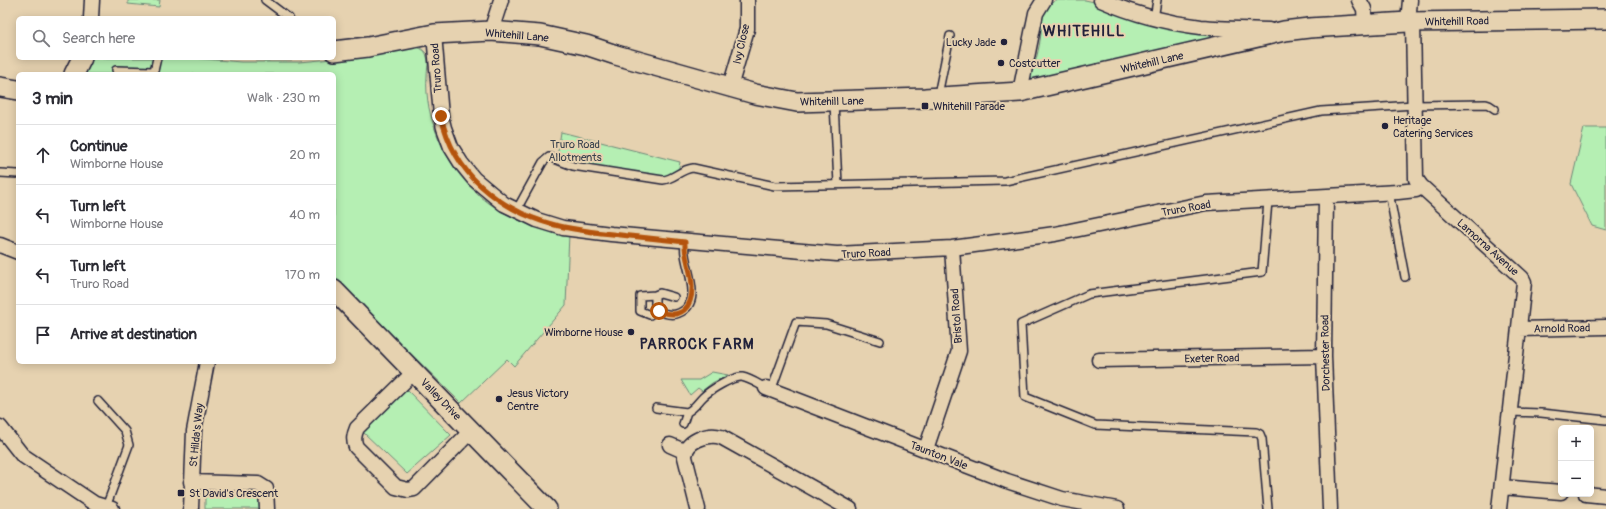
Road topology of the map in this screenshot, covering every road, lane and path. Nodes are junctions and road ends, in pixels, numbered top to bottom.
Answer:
1 (92, 0) edge
2 (266, 0) edge
3 (501, 0) edge
4 (747, 0) edge
5 (1044, 0) edge
6 (1101, 0) edge
7 (1157, 0) edge
8 (1359, 0) edge
9 (1410, 0) edge
10 (91, 16) edge
11 (286, 16) edge
12 (1154, 19) junction
13 (1606, 19) edge
14 (1411, 22) junction
15 (1365, 24) junction
16 (1309, 28) joint
17 (491, 31) junction
18 (1284, 31) junction
19 (434, 34) junction
20 (950, 36) dead end
21 (336, 52) edge
22 (81, 60) edge
23 (156, 60) edge
24 (116, 70) dead end
25 (75, 72) edge
26 (0, 87) edge
27 (730, 87) junction
28 (16, 90) edge
29 (1020, 92) junction
30 (938, 98) junction
31 (834, 101) junction
32 (1414, 105) junction
33 (1494, 109) dead end
34 (0, 173) edge
35 (16, 174) edge
36 (838, 184) junction
37 (1421, 186) junction
38 (1389, 192) junction
39 (1326, 197) junction
40 (1268, 201) junction
41 (516, 211) junction
42 (685, 242) junction
43 (0, 245) edge
44 (952, 248) junction
45 (16, 251) edge
46 (1405, 277) dead end
47 (336, 292) edge
48 (655, 295) junction
49 (674, 297) dead end
50 (656, 310) junction
51 (1606, 327) edge
52 (1519, 329) junction
53 (880, 341) dead end
54 (1324, 356) junction
55 (1099, 360) dead end
56 (205, 364) edge
57 (414, 372) junction
58 (768, 389) junction
59 (98, 401) dead end
60 (656, 408) dead end
61 (687, 412) junction
62 (1510, 412) junction
63 (1606, 420) edge
64 (683, 424) dead end
65 (0, 428) edge
66 (471, 431) junction
67 (670, 445) dead end
68 (689, 447) junction
69 (926, 449) junction
70 (191, 482) junction
71 (1502, 487) junction
72 (1558, 492) edge
73 (1594, 495) edge
74 (1606, 496) edge
75 (109, 508) edge
76 (191, 509) edge
77 (267, 509) edge
78 (547, 509) edge
79 (698, 509) edge
80 (850, 509) edge
81 (1117, 509) edge
82 (1268, 509) edge
83 (1330, 509) edge
84 (1499, 509) edge

1 - 10 street
2 - 11 lane
3 - 17 street
4 - 27 street, Ivy Close
5 - 29 street
6 - 12 street
7 - 12 lane
8 - 15 street
9 - 14 street
12 - 18 street
13 - 14 street, Whitehill Road
14 - 15 street, Whitehill Road
14 - 32 street
15 - 16 street, Whitehill Road
16 - 18 street, Whitehill Lane
17 - 19 street, Whitehill Lane
17 - 27 street, Whitehill Lane
18 - 29 street, Whitehill Lane
19 - 21 street, Whitehill Lane
19 - 41 street, Truro Road
20 - 30 lane
22 - 25 street
23 - 24 lane
26 - 28 street
27 - 31 street, Whitehill Lane
29 - 30 street, Whitehill Lane
30 - 31 street, Whitehill Lane
31 - 36 lane
32 - 33 lane
32 - 36 lane
32 - 37 street
34 - 35 lane
36 - 41 lane
37 - 38 street, Truro Road
37 - 52 street, Lamorna Avenue
38 - 39 street, Truro Road
38 - 46 lane
39 - 40 street, Truro Road
39 - 54 street, Dorchester Road
40 - 44 street, Truro Road
40 - 82 lane
41 - 42 street, Truro Road
42 - 44 street, Truro Road
42 - 50 lane
43 - 45 street
44 - 69 street, Bristol Road
47 - 57 street, Valley Drive
48 - 49 lane
48 - 50 lane
48 - 50 lane
51 - 52 street, Arnold Road
52 - 62 street, Lamorna Avenue
53 - 58 lane
54 - 55 street, Exeter Road
54 - 83 street, Dorchester Road
56 - 70 street, St Hilda's Way
57 - 66 street, Valley Drive
57 - 66 street
58 - 61 lane
58 - 69 street, Taunton Vale
59 - 75 lane
60 - 61 lane
61 - 64 lane
62 - 63 lane
62 - 71 street, Lamorna Avenue
65 - 75 street
66 - 78 street, Valley Drive
67 - 68 street
68 - 79 street
68 - 80 street
69 - 81 street, Taunton Vale
70 - 76 street, St Hilda's Way
70 - 77 street
71 - 72 street
71 - 84 street, Lamorna Avenue
73 - 74 street

